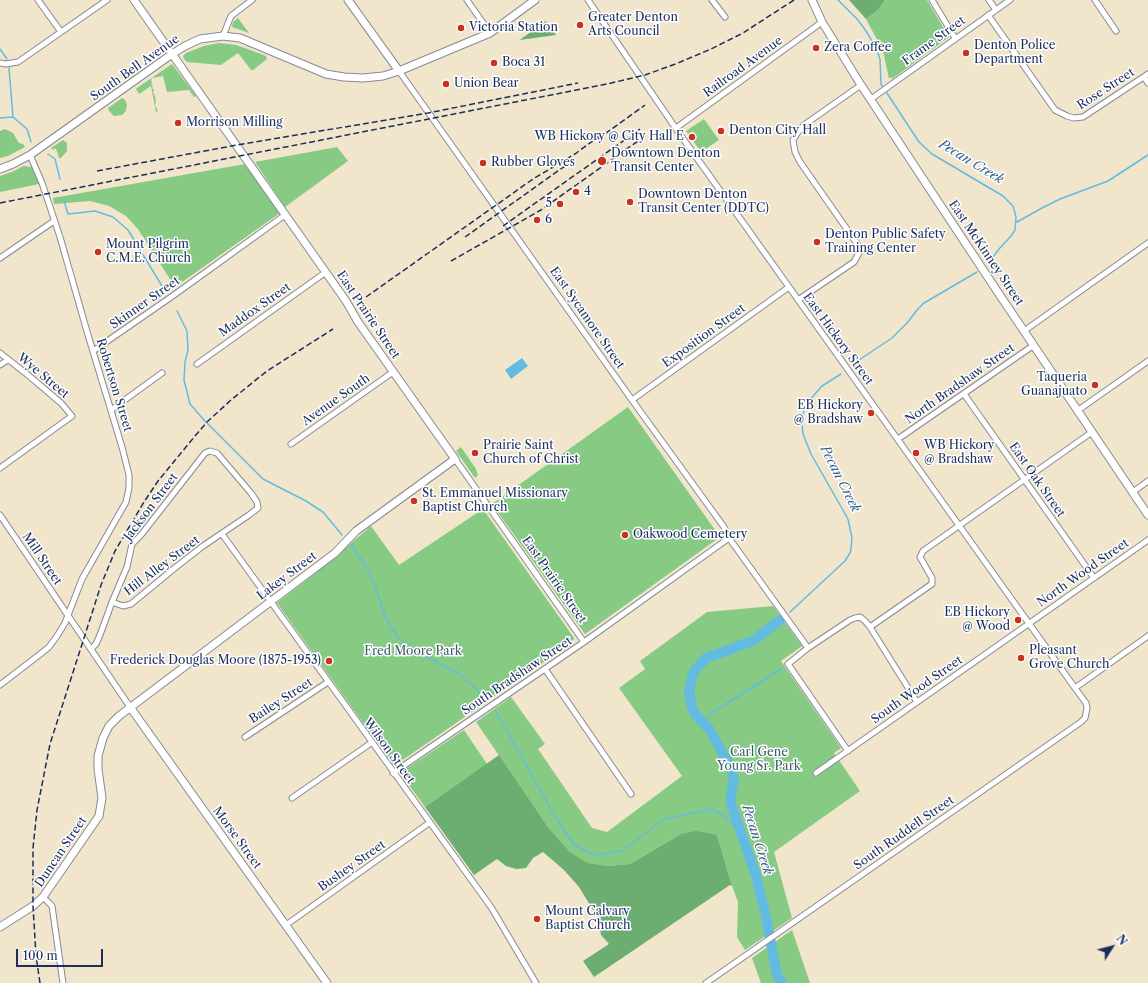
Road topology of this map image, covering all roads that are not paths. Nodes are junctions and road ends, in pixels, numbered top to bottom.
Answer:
1 (38, 0) edge
2 (107, 0) edge
3 (134, 0) edge
4 (252, 0) edge
5 (348, 0) edge
6 (467, 0) edge
7 (535, 0) edge
8 (588, 0) edge
9 (712, 0) edge
10 (812, 0) edge
11 (932, 0) edge
12 (989, 0) edge
13 (1010, 0) edge
14 (1095, 0) edge
15 (996, 10) junction
16 (988, 15) junction
17 (725, 17) dead end
18 (822, 22) junction
19 (1116, 31) dead end
20 (61, 32) junction
21 (490, 33) junction
22 (223, 36) junction
23 (954, 38) junction
24 (172, 54) junction
25 (0, 63) edge
26 (399, 71) junction
27 (1146, 75) edge
28 (1148, 83) edge
29 (861, 85) junction
30 (871, 99) junction
31 (676, 128) junction
32 (30, 155) junction
33 (0, 169) edge
34 (285, 215) junction
35 (54, 221) junction
36 (1148, 242) edge
37 (0, 258) edge
38 (326, 272) junction
39 (789, 287) junction
40 (798, 300) junction
41 (1024, 330) junction
42 (1034, 345) junction
43 (93, 351) junction
44 (0, 353) edge
45 (8, 360) junction
46 (1148, 361) edge
47 (197, 364) dead end
48 (0, 365) edge
49 (393, 372) junction
50 (162, 373) dead end
51 (964, 394) junction
52 (632, 400) junction
53 (111, 410) junction
54 (1077, 410) junction
55 (1092, 432) junction
56 (898, 439) junction
57 (291, 444) dead end
58 (210, 451) joint
59 (455, 459) junction
60 (0, 468) edge
61 (1025, 479) junction
62 (1148, 481) edge
63 (1133, 492) junction
64 (0, 515) edge
65 (1148, 515) edge
66 (960, 525) junction
67 (222, 534) junction
68 (730, 538) junction
69 (1148, 540) edge
70 (1094, 578) junction
71 (112, 602) junction
72 (270, 602) junction
73 (68, 615) junction
74 (1030, 623) junction
75 (870, 627) junction
76 (1148, 636) edge
77 (584, 642) junction
78 (808, 648) junction
79 (91, 649) junction
80 (545, 669) junction
81 (328, 682) junction
82 (0, 685) edge
83 (1075, 688) junction
84 (917, 702) junction
85 (130, 707) junction
86 (245, 737) dead end
87 (371, 743) junction
88 (848, 751) junction
89 (393, 773) junction
90 (816, 773) dead end
91 (631, 794) dead end
92 (292, 798) dead end
93 (429, 823) junction
94 (43, 898) junction
95 (286, 925) junction
96 (0, 927) edge
97 (63, 983) edge
98 (327, 983) edge
99 (536, 983) edge
100 (706, 983) edge

1 - 20 street
2 - 20 street
3 - 24 street, East Prairie Street
4 - 22 street
5 - 26 street, East Sycamore Street
6 - 21 street
7 - 21 street, South Bell Avenue
8 - 31 street, East Hickory Street
9 - 17 street
10 - 18 street, East McKinney Street
11 - 23 street
12 - 15 street
13 - 15 street, Frame Street
14 - 19 street
15 - 16 street, Frame Street
16 - 23 street, Frame Street
16 - 27 street, Rose Street
18 - 29 street, East McKinney Street
18 - 31 street, Railroad Avenue
20 - 25 street
21 - 26 street, South Bell Avenue
22 - 24 street, South Bell Avenue
22 - 26 street, South Bell Avenue
23 - 30 street, Frame Street
24 - 32 street, South Bell Avenue
24 - 34 street, East Prairie Street
26 - 52 street, East Sycamore Street
27 - 28 street
29 - 30 street, East McKinney Street
29 - 40 street
30 - 41 street, East McKinney Street
31 - 39 street, East Hickory Street
32 - 33 street, South Bell Avenue
32 - 35 street, Robertson Street
34 - 38 street, East Prairie Street
34 - 43 street, Skinner Street
35 - 37 street
35 - 43 street, Robertson Street
36 - 41 street
38 - 47 street, Maddox Street
38 - 49 street, East Prairie Street
39 - 40 street, East Hickory Street
39 - 52 street, Exposition Street
40 - 56 street, East Hickory Street
41 - 42 street, East McKinney Street
42 - 51 street, North Bradshaw Street
42 - 54 street, East McKinney Street
43 - 53 street, Robertson Street
44 - 45 street, Wye Street
45 - 48 street
45 - 60 street, Wye Street
46 - 54 street
49 - 57 street, Avenue South
49 - 59 street, East Prairie Street
50 - 53 street
51 - 56 street, North Bradshaw Street
51 - 61 street, East Oak Street
52 - 68 street, East Sycamore Street
53 - 73 street, Robertson Street
54 - 55 street, East McKinney Street
55 - 61 street
55 - 63 street, East McKinney Street
56 - 66 street, East Hickory Street
58 - 67 street, Hill Alley Street
58 - 71 street, Jackson Street
59 - 72 street, Lakey Street
59 - 77 street, East Prairie Street
61 - 66 street
61 - 70 street, East Oak Street
62 - 63 street
63 - 65 street, East McKinney Street
64 - 73 street, Mill Street
66 - 74 street, East Hickory Street
66 - 75 street
67 - 71 street, Hill Alley Street
67 - 72 street, Wilson Street
68 - 77 street, South Bradshaw Street
68 - 78 street, East Sycamore Street
69 - 70 street, North Wood Street
70 - 74 street, North Wood Street
71 - 79 street, Jackson Street
72 - 81 street, Wilson Street
72 - 85 street, Lakey Street
73 - 79 street, Mill Street
73 - 82 street, Robertson Street
74 - 83 street, East Hickory Street
74 - 84 street, South Wood Street
75 - 78 street
75 - 84 street
76 - 83 street
77 - 80 street, South Bradshaw Street
78 - 88 street
79 - 85 street, Mill Street
80 - 89 street, South Bradshaw Street
80 - 91 street
81 - 86 street, Bailey Street
81 - 87 street, Wilson Street
83 - 100 street, South Ruddell Street
84 - 88 street, South Wood Street
85 - 94 street, Duncan Street
85 - 95 street, Morse Street
87 - 89 street, Wilson Street
87 - 92 street
88 - 90 street, South Wood Street
89 - 93 street, Wilson Street
93 - 95 street, Bushey Street
93 - 99 street, Wilson Street
94 - 96 street, Duncan Street
94 - 97 street
95 - 98 street, Morse Street

